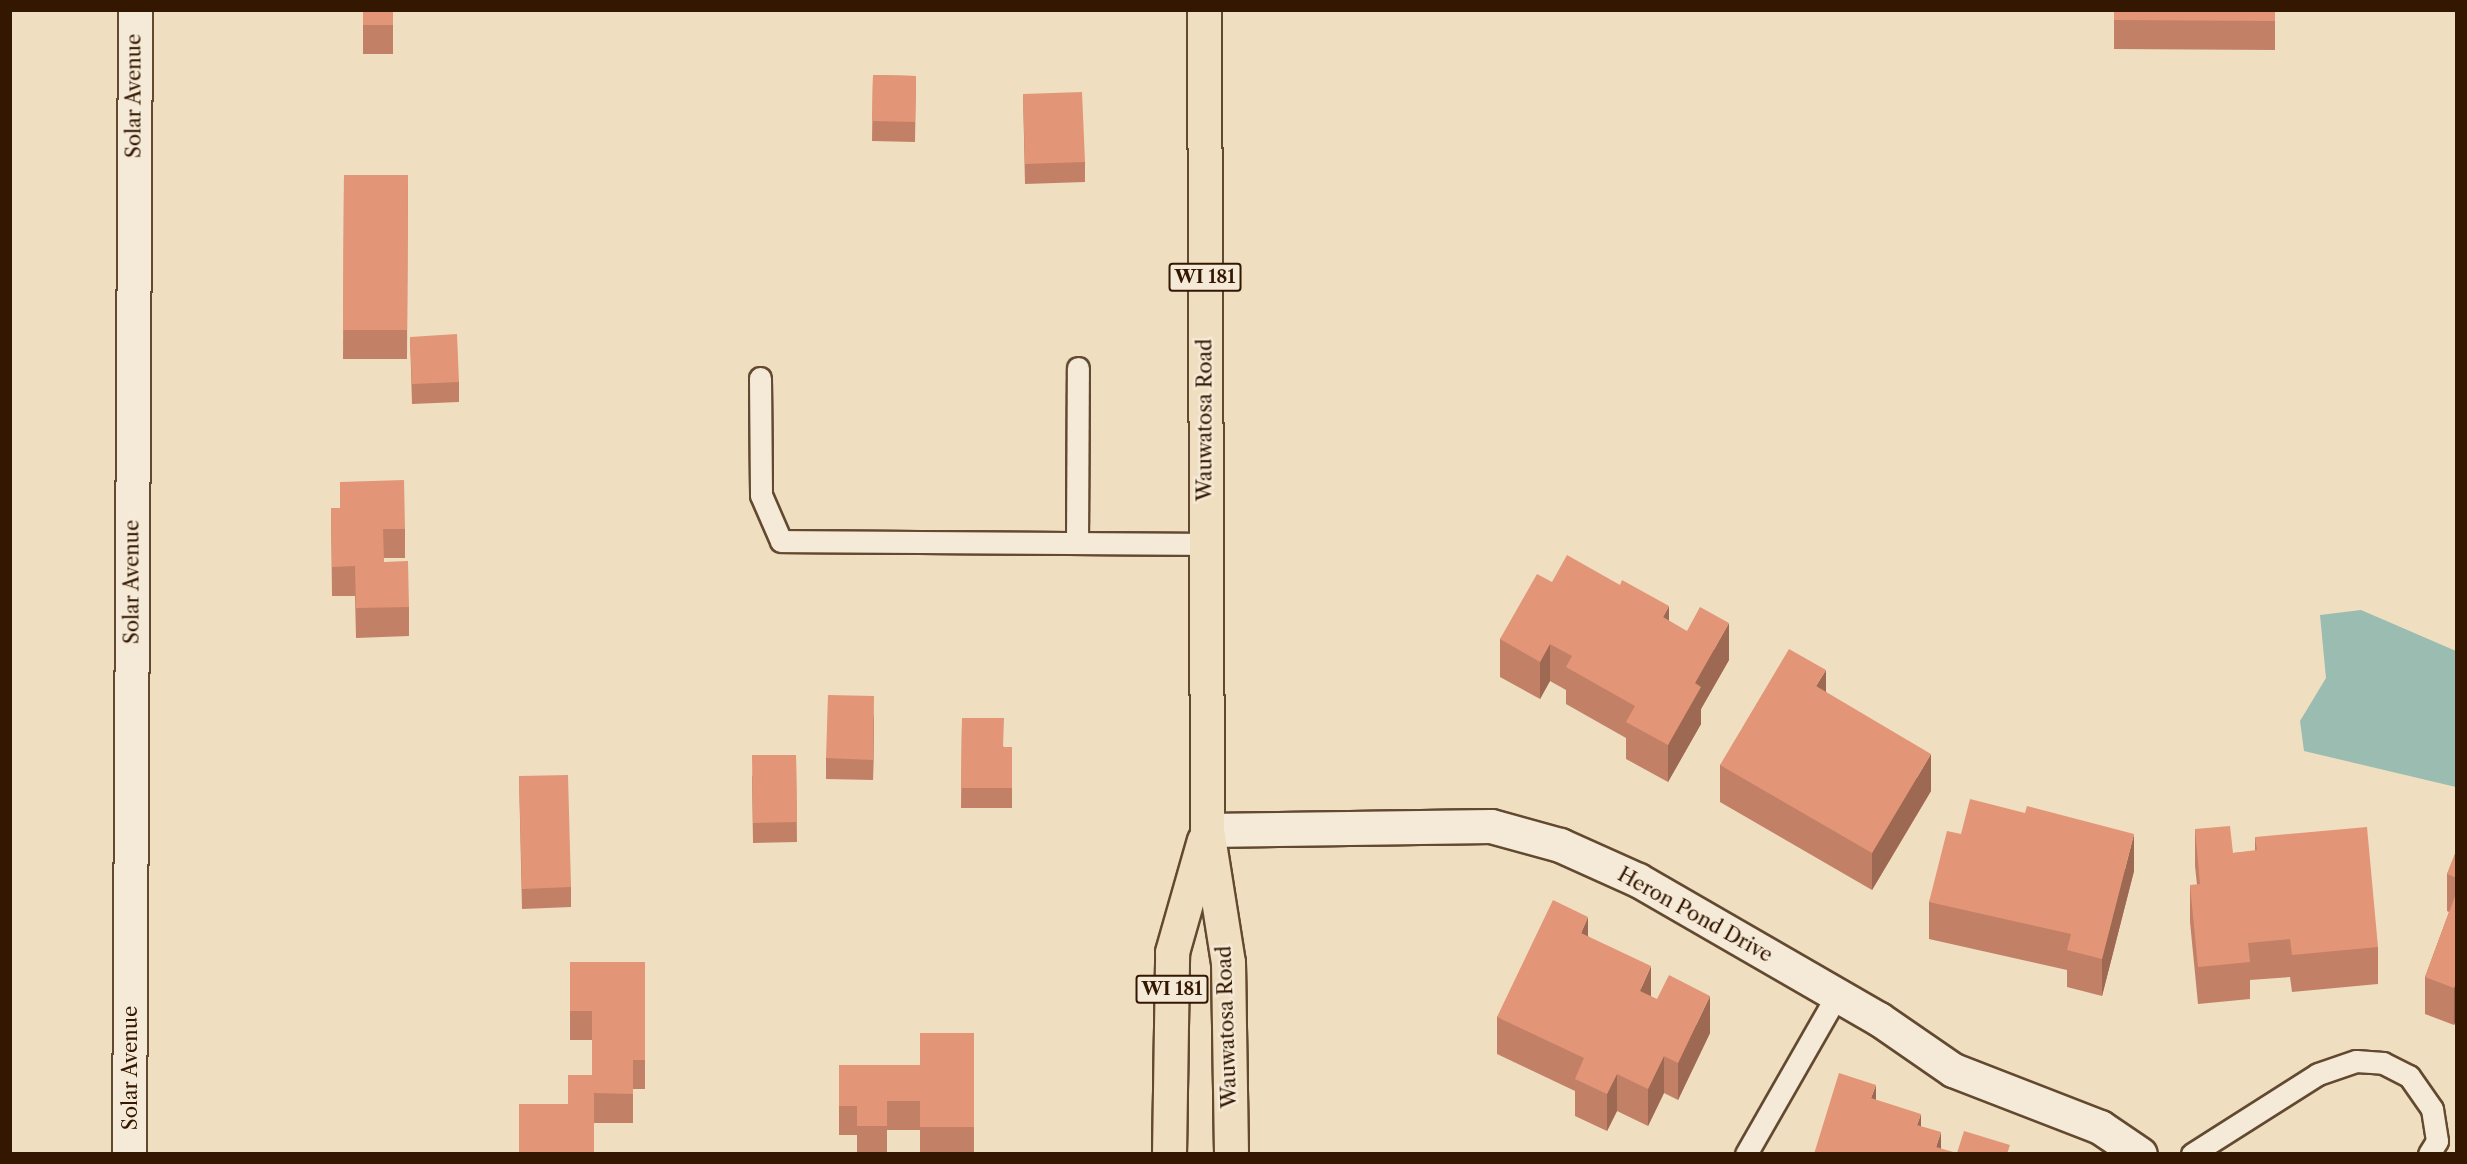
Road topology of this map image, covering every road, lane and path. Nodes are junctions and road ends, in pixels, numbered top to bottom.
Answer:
1 (135, 10) edge
2 (1204, 10) edge
3 (1078, 368) dead end
4 (760, 378) dead end
5 (1077, 543) junction
6 (1206, 544) junction
7 (1207, 830) junction
8 (1837, 995) junction
9 (129, 1154) edge
10 (1169, 1154) edge
11 (1231, 1154) edge
12 (1746, 1154) edge
13 (2140, 1154) edge
14 (2192, 1154) edge
15 (2429, 1154) edge

1 - 9 street, Solar Avenue
2 - 6 main road, Wauwatosa Road / WI 181
3 - 5 lane
4 - 5 lane
5 - 6 lane
6 - 7 main road, Wauwatosa Road / WI 181
7 - 8 street, Heron Pond Drive
7 - 10 main road, Wauwatosa Road / WI 181
7 - 11 main road, Wauwatosa Road / WI 181
8 - 12 lane
8 - 13 street, Heron Pond Drive
14 - 15 lane

